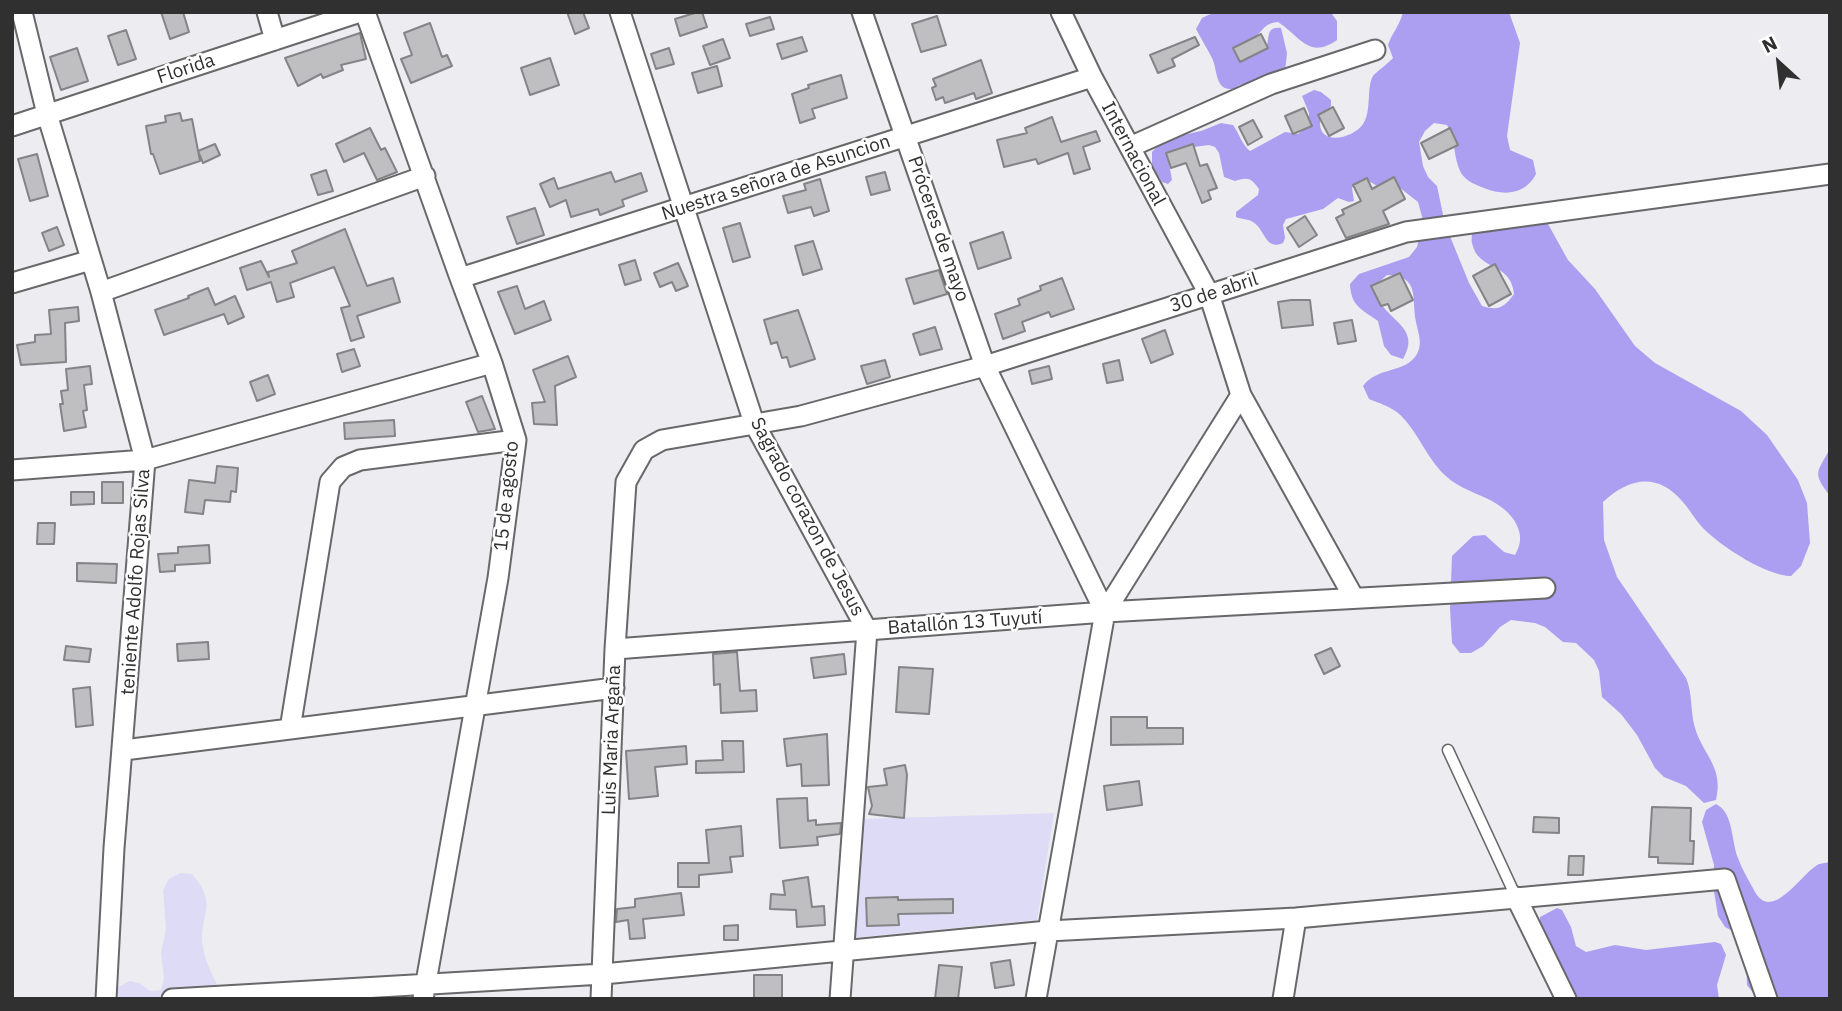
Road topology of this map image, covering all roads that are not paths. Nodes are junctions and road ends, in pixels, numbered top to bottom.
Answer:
1 (22, 12) edge
2 (267, 12) edge
3 (363, 12) edge
4 (620, 12) edge
5 (862, 12) edge
6 (1060, 12) edge
7 (275, 40) junction
8 (1375, 50) dead end
9 (1092, 77) junction
10 (47, 114) junction
11 (12, 126) edge
12 (905, 137) junction
13 (1130, 147) junction
14 (1830, 174) edge
15 (425, 176) junction
16 (685, 206) junction
17 (91, 260) junction
18 (460, 278) junction
19 (12, 283) edge
20 (101, 292) junction
21 (1209, 295) junction
22 (492, 363) junction
23 (985, 366) junction
24 (1241, 395) junction
25 (754, 423) junction
26 (516, 440) junction
27 (145, 460) junction
28 (12, 470) edge
29 (626, 482) joint
30 (1545, 588) dead end
31 (1354, 598) junction
32 (1105, 612) junction
33 (867, 630) junction
34 (615, 649) junction
35 (614, 688) junction
36 (475, 706) junction
37 (290, 729) junction
38 (124, 750) junction
39 (1448, 750) dead end
40 (1516, 897) junction
41 (1296, 918) junction
42 (1048, 931) junction
43 (844, 952) junction
44 (603, 974) junction
45 (424, 991) edge
46 (106, 999) edge
47 (172, 999) edge
48 (601, 999) edge
49 (840, 999) edge
50 (1036, 999) edge
51 (1283, 999) edge
52 (1566, 999) edge
53 (1767, 999) edge

1 - 10 street, teniente Adolfo Rojas Silva
2 - 7 street
3 - 7 street, Florida
3 - 15 street, 15 de agosto
4 - 16 street, Sagrado corazon de Jesus
5 - 12 street, Próceres de mayo
6 - 9 street, Internacional
7 - 10 street, Florida
8 - 13 street
9 - 12 street, Nuestra señora de Asuncion
9 - 13 street, Internacional
10 - 11 street, Florida
10 - 17 street, teniente Adolfo Rojas Silva
12 - 16 street, Nuestra señora de Asuncion
12 - 23 street, Próceres de mayo
13 - 21 street, Internacional
14 - 21 street, 30 de abril
15 - 18 street, 15 de agosto
15 - 20 street
16 - 18 street, Nuestra señora de Asuncion
16 - 25 street, Sagrado corazon de Jesus
17 - 19 street
17 - 20 street, teniente Adolfo Rojas Silva
18 - 22 street, 15 de agosto
20 - 27 street, teniente Adolfo Rojas Silva
21 - 23 street, 30 de abril
21 - 24 street, Internacional
22 - 26 street, 15 de agosto
22 - 27 street
23 - 25 street, 30 de abril
23 - 32 street, Próceres de mayo
24 - 31 street, Internacional
24 - 32 street
25 - 29 street, 30 de abril
25 - 33 street, Sagrado corazon de Jesus
26 - 36 street, 15 de agosto
26 - 37 street
27 - 28 street
27 - 38 street, teniente Adolfo Rojas Silva
29 - 34 street, Luis Maria Argaña
30 - 31 street, Batallón 13 Tuyutí
31 - 32 street, Batallón 13 Tuyutí
32 - 33 street, Batallón 13 Tuyutí
32 - 42 street
33 - 34 street, Batallón 13 Tuyutí
33 - 43 street, Sagrado corazon de Jesus
34 - 35 street, Luis Maria Argaña
35 - 36 street
35 - 44 street, Luis Maria Argaña
36 - 37 street
36 - 45 street, 15 de agosto
37 - 38 street
38 - 46 street, teniente Adolfo Rojas Silva
39 - 40 lane
40 - 41 street
40 - 52 street
40 - 53 street
41 - 42 street
41 - 51 street
42 - 43 street
42 - 50 street
43 - 44 street
43 - 49 street, Sagrado corazon de Jesus
44 - 45 street
44 - 48 street, Luis Maria Argaña
45 - 47 street

